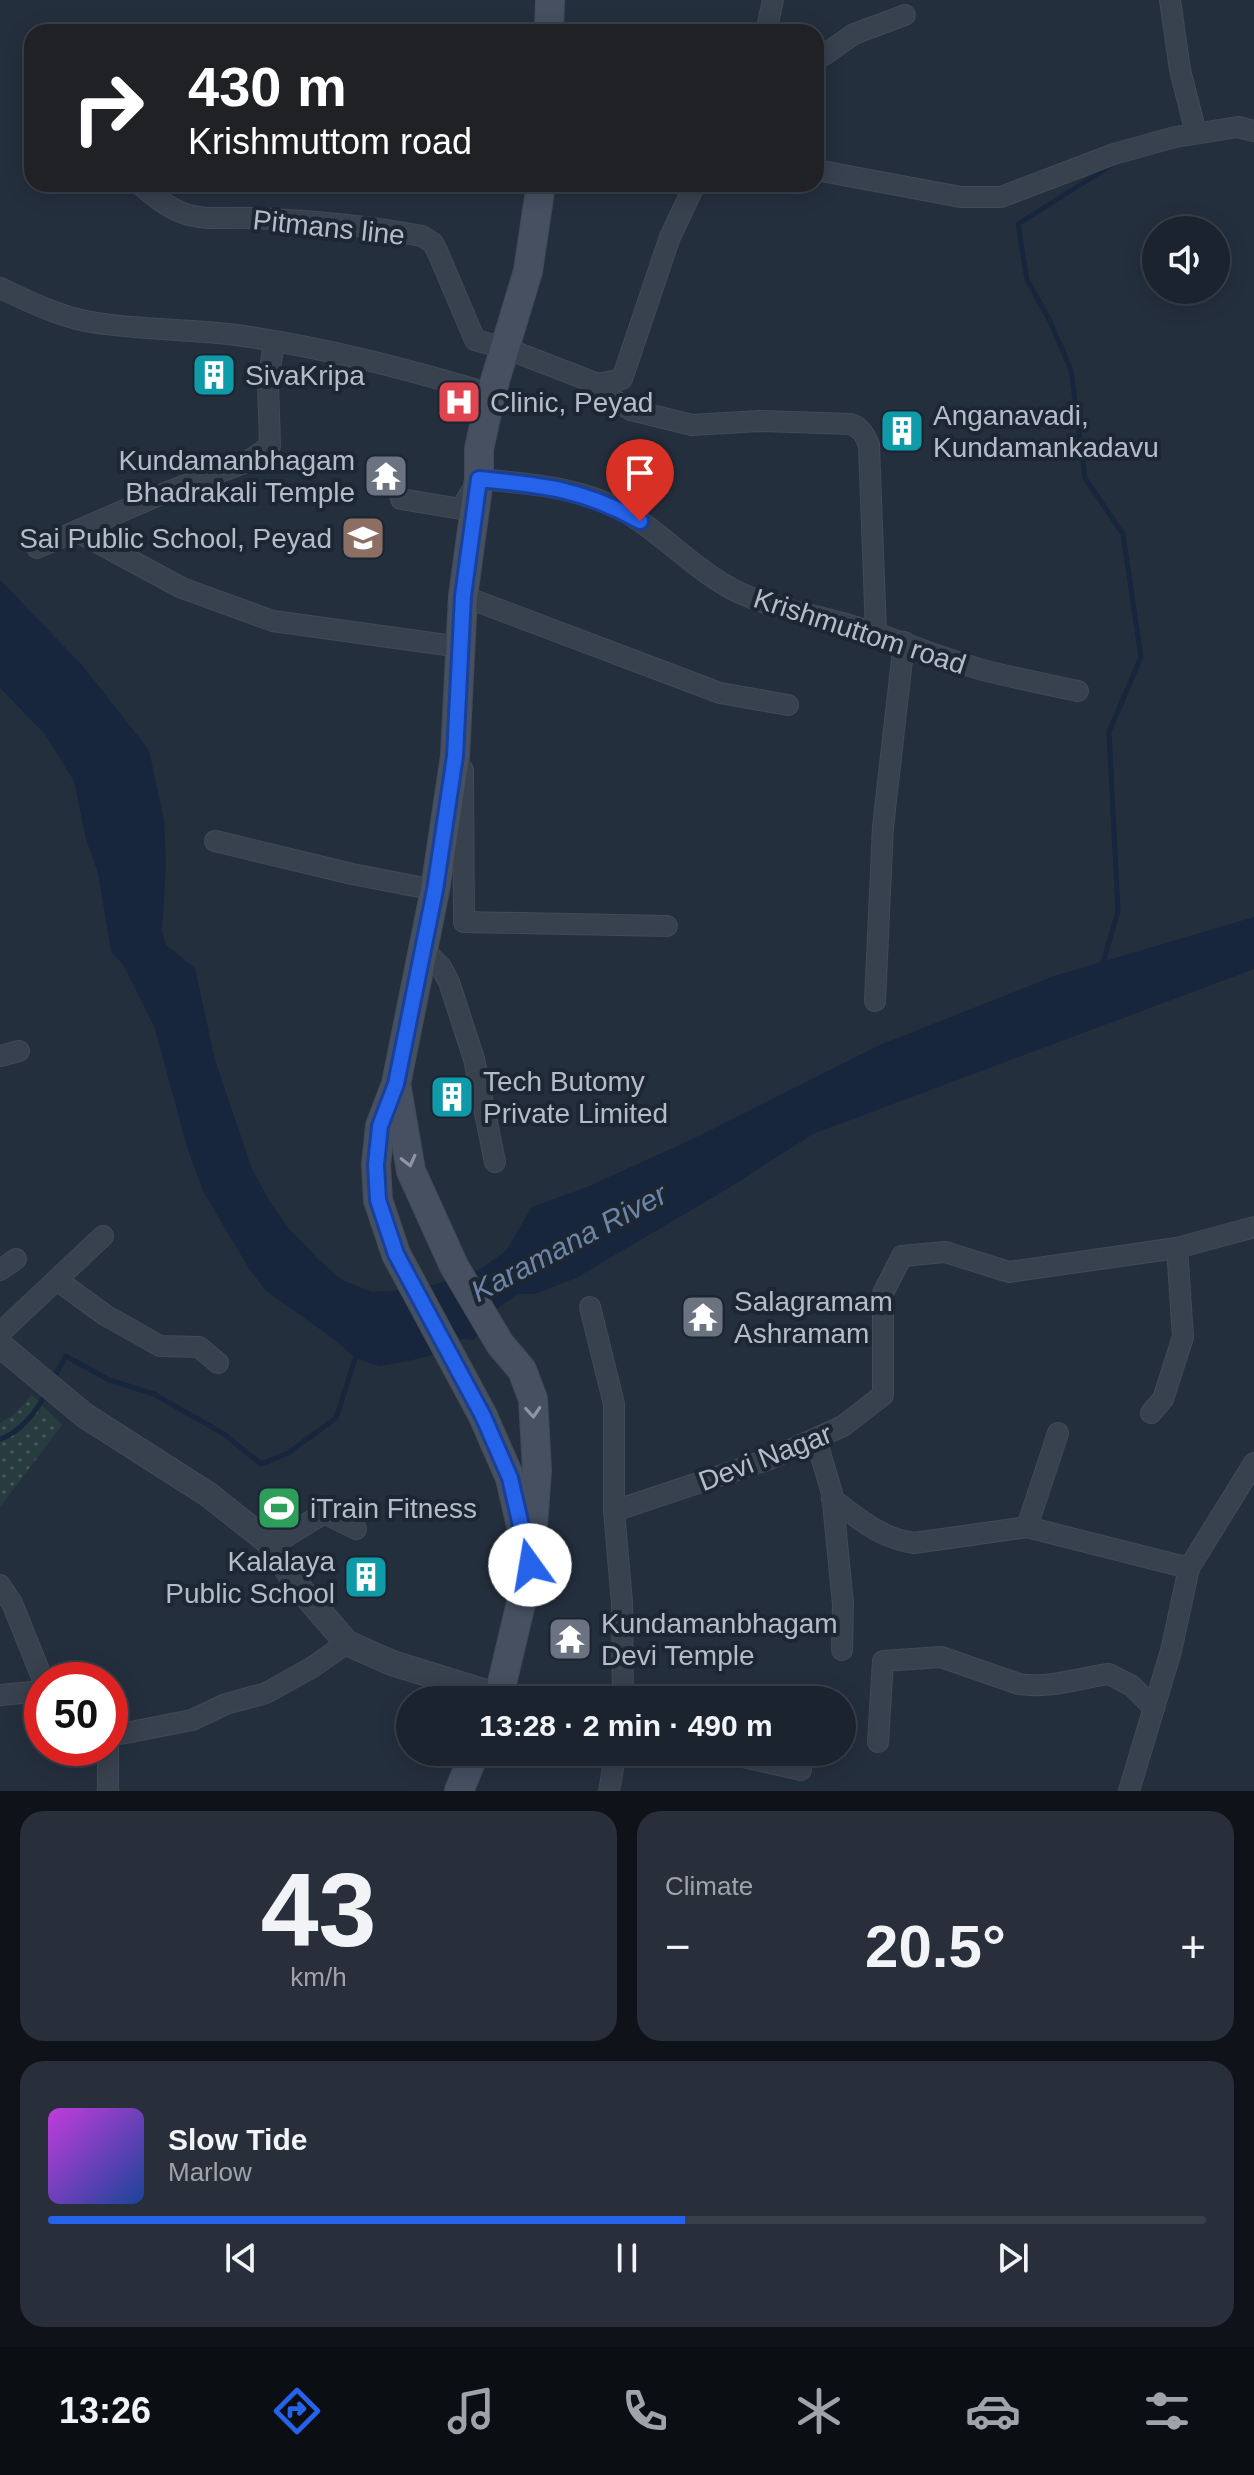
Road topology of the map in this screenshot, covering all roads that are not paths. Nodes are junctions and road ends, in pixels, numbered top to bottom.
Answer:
1 (550, 0) edge
2 (773, 0) edge
3 (1170, 0) edge
4 (905, 15) dead end
5 (549, 24) edge
6 (768, 24) edge
7 (824, 55) edge
8 (1254, 131) edge
9 (1196, 133) junction
10 (824, 171) edge
11 (150, 192) edge
12 (540, 192) edge
13 (691, 192) edge
14 (0, 288) edge
15 (274, 342) junction
16 (505, 348) junction
17 (598, 384) junction
18 (491, 394) junction
19 (479, 479) junction
20 (401, 499) dead end
21 (76, 531) junction
22 (37, 548) dead end
23 (463, 596) junction
24 (876, 633) junction
25 (904, 642) junction
26 (461, 647) junction
27 (1078, 691) dead end
28 (788, 705) dead end
29 (455, 756) junction
30 (215, 841) dead end
31 (435, 890) junction
32 (667, 926) dead end
33 (423, 949) junction
34 (875, 1001) dead end
35 (396, 1084) junction
36 (495, 1162) dead end
37 (1254, 1227) edge
38 (103, 1236) dead end
39 (1177, 1248) junction
40 (57, 1280) junction
41 (590, 1307) dead end
42 (0, 1333) edge
43 (0, 1345) edge
44 (218, 1363) dead end
45 (1151, 1413) dead end
46 (1058, 1433) dead end
47 (816, 1439) junction
48 (1254, 1463) edge
49 (832, 1499) junction
50 (614, 1511) junction
51 (1027, 1527) junction
52 (356, 1529) dead end
53 (271, 1546) junction
54 (530, 1565) junction
55 (1189, 1568) junction
56 (0, 1585) edge
57 (347, 1643) junction
58 (842, 1650) dead end
59 (36, 1662) edge
60 (463, 1686) edge
61 (506, 1686) edge
62 (625, 1686) edge
63 (24, 1693) edge
64 (0, 1695) edge
65 (1154, 1708) junction
66 (128, 1732) edge
67 (878, 1742) dead end
68 (108, 1766) edge
69 (469, 1766) edge
70 (613, 1766) edge
71 (783, 1766) edge
72 (801, 1770) dead end
73 (108, 1791) edge
74 (459, 1791) edge
75 (609, 1791) edge
76 (1129, 1791) edge

1 - 5 main road
2 - 6 street
3 - 9 street
4 - 7 street
8 - 9 street
9 - 10 street
11 - 16 street, Pitmans line
12 - 16 main road
13 - 17 street
14 - 15 street
15 - 18 street
15 - 21 street
16 - 17 street
16 - 18 main road
17 - 24 street
18 - 19 main road
19 - 20 street
19 - 23 main road
19 - 24 street, Krishmuttom road
21 - 22 street
21 - 26 street
23 - 26 main road
23 - 28 street
24 - 25 street, Krishmuttom road
25 - 27 street, Krishmuttom road
25 - 34 street
26 - 29 main road
29 - 31 main road
29 - 32 street
30 - 31 street
31 - 33 main road
33 - 35 main road
33 - 36 street
35 -> 54 main road
35 - 54 main road
37 - 39 street, Devi Nagar
38 - 40 street
39 - 45 street
39 - 47 street, Devi Nagar
40 - 42 street
40 - 44 street
41 - 50 street
43 - 53 street
46 - 51 street
47 - 49 street
47 - 50 street, Devi Nagar
48 - 55 street
49 - 51 street
49 - 58 street
50 - 62 street
51 - 55 street
52 - 53 street
53 - 57 street
54 - 61 main road
55 - 65 street
56 - 59 street
57 - 60 street
57 - 66 street
63 - 64 street
65 - 67 street
65 - 76 street
68 - 73 street
69 - 74 main road
70 - 75 street
71 - 72 street

